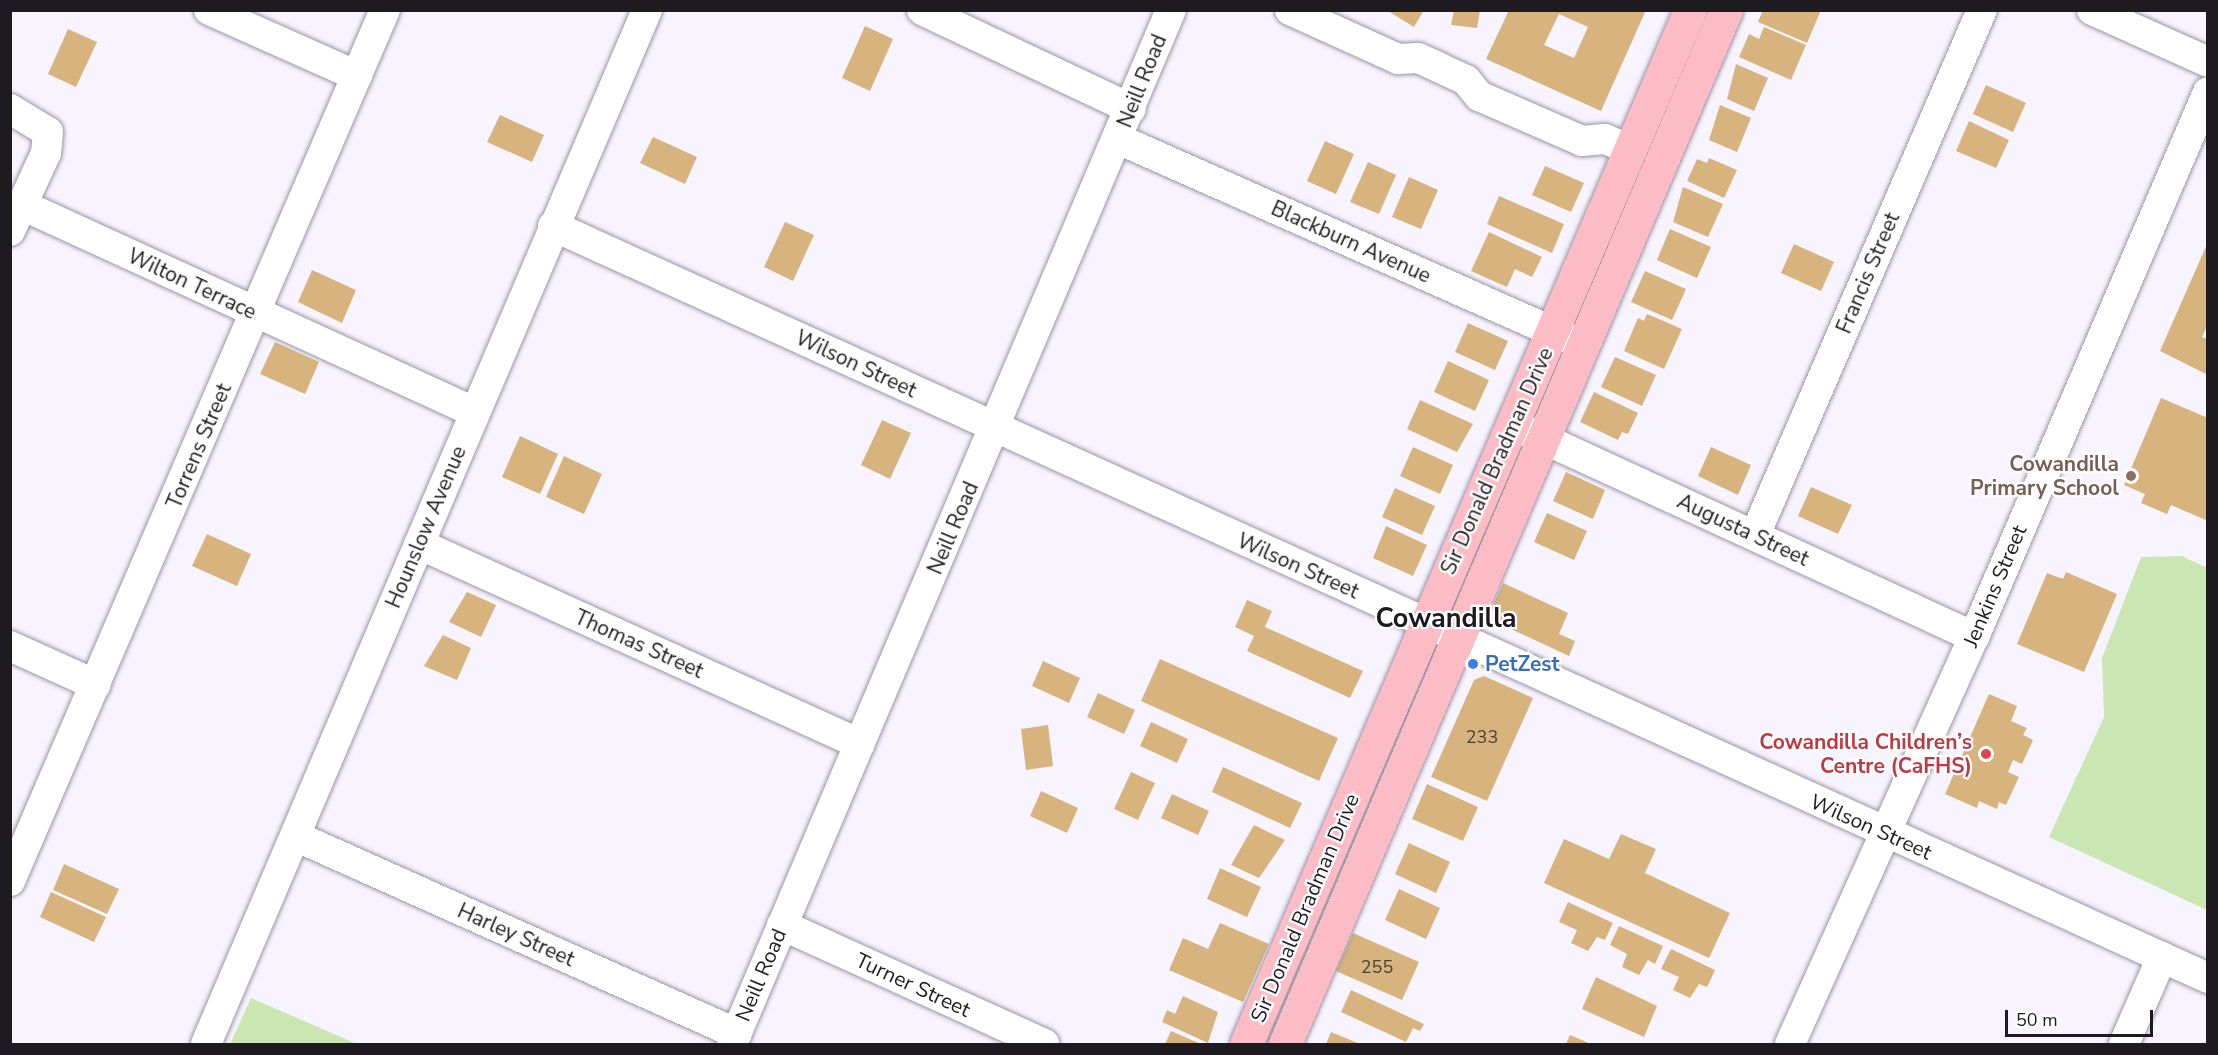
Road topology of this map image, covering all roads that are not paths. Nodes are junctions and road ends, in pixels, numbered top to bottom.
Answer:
1 (209, 10) edge
2 (385, 10) edge
3 (647, 10) edge
4 (922, 10) edge
5 (1171, 10) edge
6 (1290, 10) edge
7 (1690, 10) edge
8 (1726, 10) edge
9 (1982, 10) edge
10 (2092, 10) edge
11 (2208, 62) edge
12 (357, 76) junction
13 (2208, 92) edge
14 (10, 109) edge
15 (1131, 109) junction
16 (1118, 139) junction
17 (1630, 150) junction
18 (16, 218) edge
19 (553, 226) junction
20 (256, 314) junction
21 (1554, 332) junction
22 (1584, 346) junction
23 (474, 412) junction
24 (1512, 425) junction
25 (996, 428) junction
26 (1544, 439) junction
27 (1755, 535) junction
28 (419, 544) junction
29 (1426, 624) junction
30 (1974, 637) junction
31 (1459, 640) junction
32 (10, 646) edge
33 (96, 685) junction
34 (860, 744) junction
35 (1885, 833) junction
36 (295, 836) junction
37 (10, 881) edge
38 (782, 925) junction
39 (2162, 957) junction
40 (2208, 978) edge
41 (734, 1039) edge
42 (206, 1044) edge
43 (1044, 1044) edge
44 (1246, 1044) edge
45 (1285, 1044) edge
46 (1790, 1044) edge
47 (2124, 1044) edge

1 - 12 street
2 - 12 street, Torrens Street
3 - 19 street, Hounslow Avenue
4 - 15 street
5 - 15 street, Neill Road
6 - 17 street
7 - 17 main road, Sir Donald Bradman Drive
8 - 22 main road, Sir Donald Bradman Drive
9 - 27 street, Francis Street
10 - 11 street
12 - 20 street, Torrens Street
13 - 30 street, Jenkins Street
14 - 18 street, Wilton Terrace
15 - 16 street, Neill Road
16 - 21 street, Blackburn Avenue
16 - 25 street, Neill Road
17 - 21 main road, Sir Donald Bradman Drive
18 - 20 street, Wilton Terrace
19 - 23 street, Hounslow Avenue
19 - 25 street, Wilson Street
20 - 23 street, Wilton Terrace
20 - 33 street, Torrens Street
21 - 22 street, Blackburn Avenue
21 - 24 main road, Sir Donald Bradman Drive
22 - 26 main road, Sir Donald Bradman Drive
23 - 28 street, Hounslow Avenue
24 - 26 street, Augusta Street
24 - 29 main road, Sir Donald Bradman Drive
25 - 29 street, Wilson Street
25 - 34 street, Neill Road
26 - 27 street, Augusta Street
26 - 31 main road, Sir Donald Bradman Drive
27 - 30 street, Augusta Street
28 - 34 street, Thomas Street
28 - 36 street, Hounslow Avenue
29 - 31 street, Wilson Street
29 - 44 main road, Sir Donald Bradman Drive
30 - 35 street, Jenkins Street
31 - 35 street, Wilson Street
31 - 45 main road, Sir Donald Bradman Drive
32 - 33 street
33 - 37 street, Torrens Street
34 - 38 street, Neill Road
35 - 39 street, Wilson Street
35 - 46 street, Jenkins Street
36 - 41 street, Harley Street
36 - 42 street, Hounslow Avenue
38 - 41 street, Neill Road
38 - 43 street, Turner Street
39 - 40 street, Wilson Street
39 - 47 street

